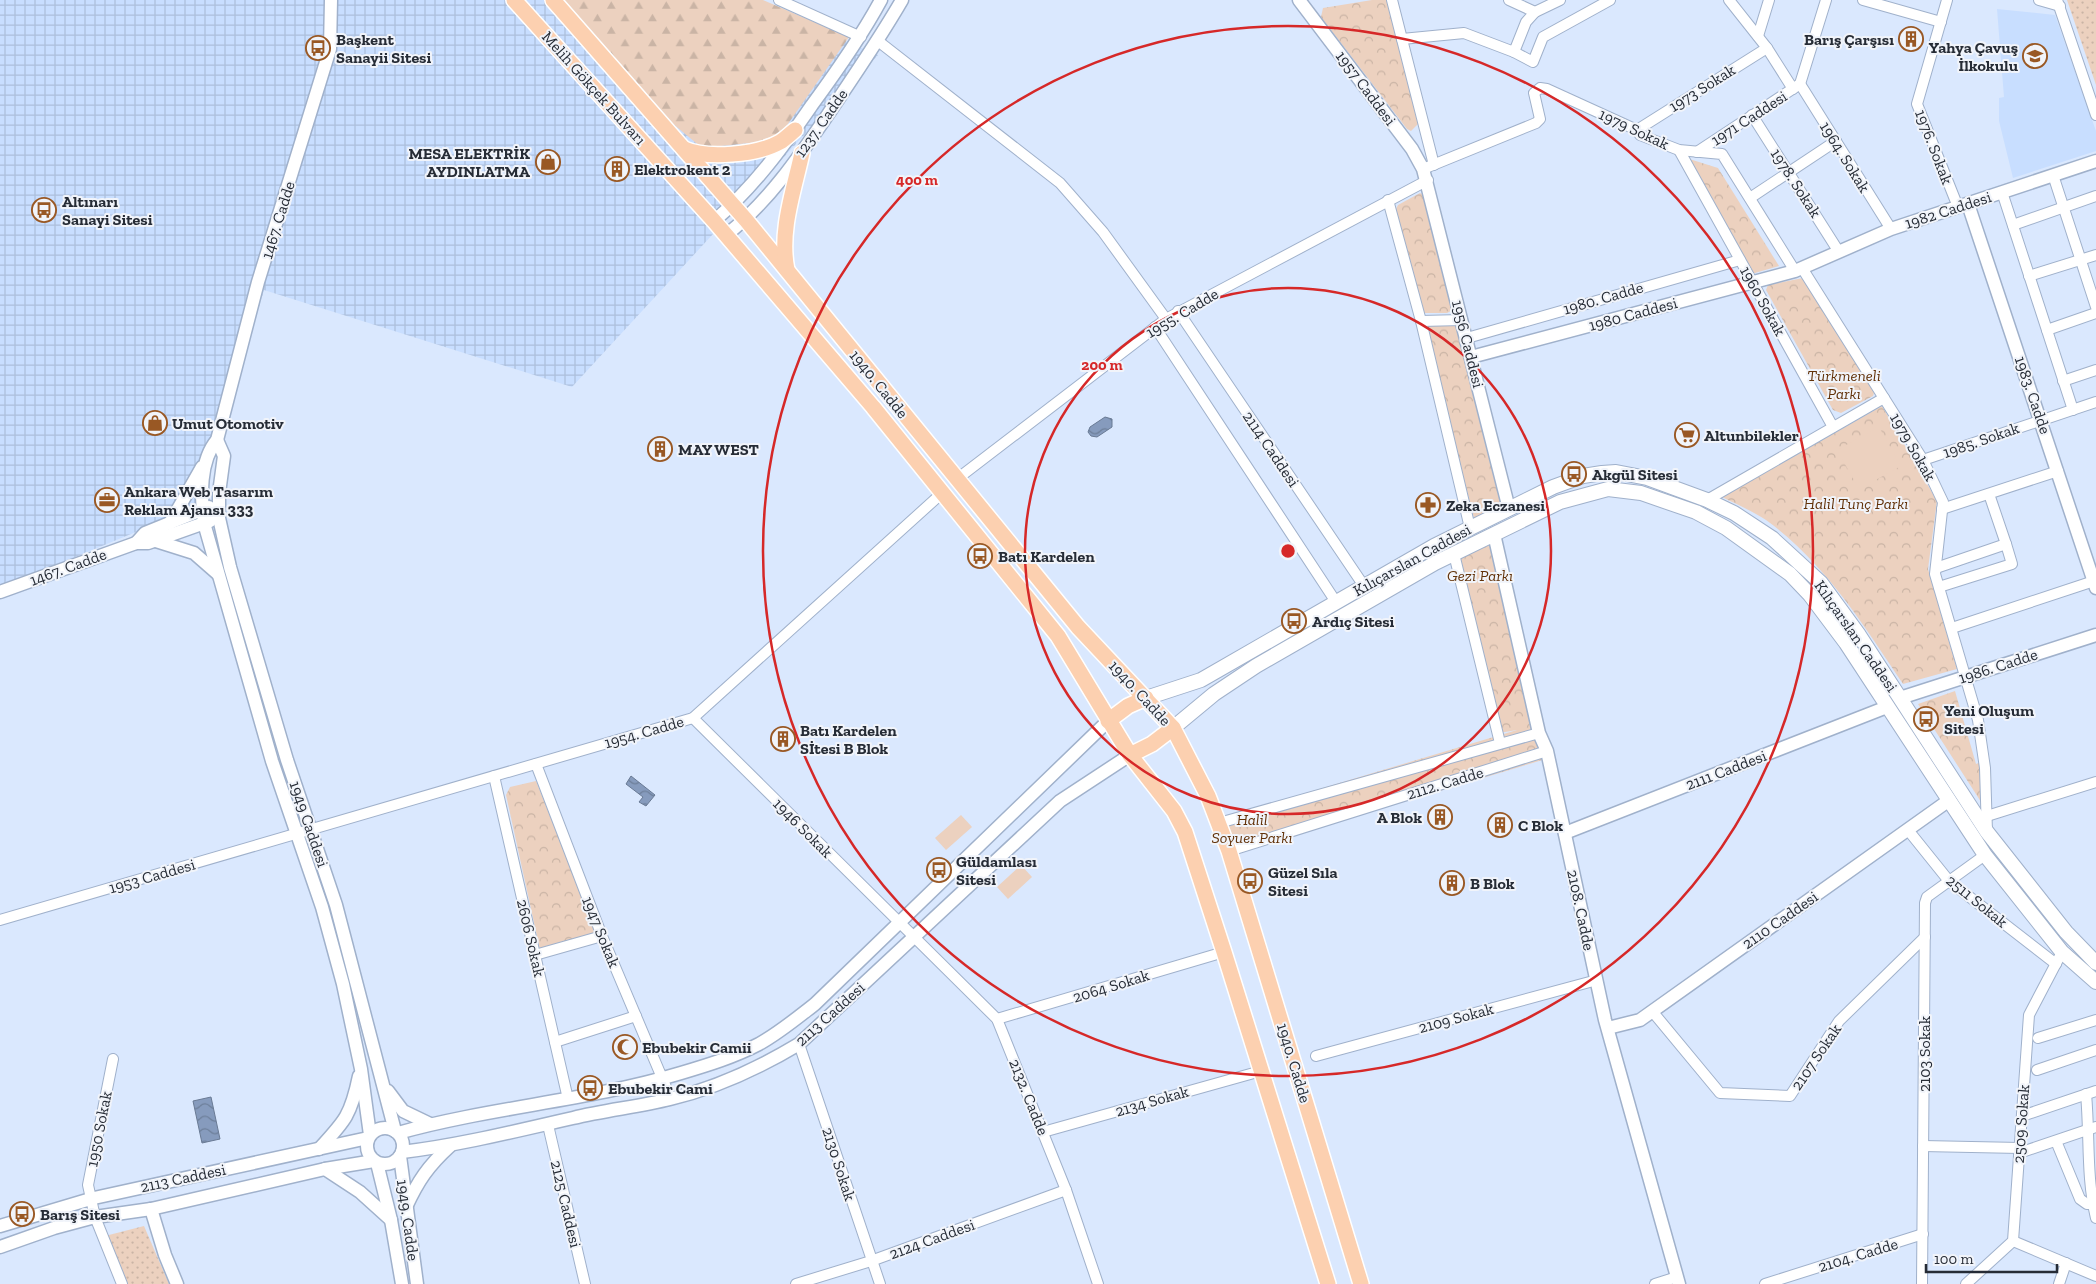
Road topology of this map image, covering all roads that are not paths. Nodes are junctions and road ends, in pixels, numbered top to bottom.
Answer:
1 (331, 0) edge
2 (514, 0) edge
3 (553, 0) edge
4 (779, 0) edge
5 (881, 0) edge
6 (902, 0) edge
7 (1299, 0) edge
8 (1392, 0) edge
9 (1509, 0) edge
10 (1560, 0) edge
11 (1610, 0) edge
12 (1729, 0) edge
13 (1769, 0) edge
14 (1826, 0) edge
15 (1863, 0) edge
16 (1947, 0) edge
17 (2039, 0) edge
18 (2058, 3) edge
19 (1535, 12) junction
20 (1941, 22) junction
21 (1758, 36) junction
22 (861, 37) junction
23 (1402, 39) junction
24 (878, 41) junction
25 (1767, 48) junction
26 (1514, 52) junction
27 (1796, 86) junction
28 (2096, 115) edge
29 (1752, 116) junction
30 (795, 130) junction
31 (1637, 130) junction
32 (1836, 141) junction
33 (683, 148) junction
34 (1679, 150) junction
35 (1697, 152) junction
36 (802, 153) junction
37 (2096, 161) edge
38 (1428, 171) junction
39 (1789, 172) junction
40 (2053, 175) junction
41 (2002, 192) junction
42 (2096, 196) edge
43 (1750, 198) junction
44 (1388, 200) junction
45 (1963, 205) junction
46 (733, 206) junction
47 (2063, 208) junction
48 (746, 220) junction
49 (714, 221) junction
50 (2013, 225) junction
51 (1891, 229) junction
52 (726, 235) junction
53 (1839, 252) junction
54 (2096, 254) edge
55 (1740, 260) junction
56 (2080, 260) junction
57 (1799, 269) junction
58 (787, 271) junction
59 (2029, 276) junction
60 (1752, 282) junction
61 (2096, 307) edge
62 (1178, 311) junction
63 (2096, 312) edge
64 (1166, 319) junction
65 (1462, 320) junction
66 (1421, 321) junction
67 (1155, 327) junction
68 (2047, 330) junction
69 (1467, 338) junction
70 (1471, 357) junction
71 (2096, 370) edge
72 (2063, 382) junction
73 (1884, 398) junction
74 (2096, 402) edge
75 (2073, 410) junction
76 (2041, 420) junction
77 (1833, 427) junction
78 (217, 440) junction
79 (1922, 460) junction
80 (205, 462) junction
81 (2058, 471) junction
82 (957, 479) junction
83 (941, 494) junction
84 (1989, 494) junction
85 (1707, 500) junction
86 (219, 503) junction
87 (1509, 509) junction
88 (1942, 509) junction
89 (202, 510) junction
90 (219, 518) junction
91 (170, 523) junction
92 (204, 523) junction
93 (1470, 528) junction
94 (1494, 534) junction
95 (156, 540) junction
96 (136, 543) junction
97 (2006, 544) junction
98 (1454, 554) junction
99 (1936, 568) junction
100 (219, 576) junction
101 (2095, 584) edge
102 (1364, 586) junction
103 (1939, 586) junction
104 (0, 592) edge
105 (1336, 602) junction
106 (1952, 628) junction
107 (2096, 635) edge
108 (1967, 676) junction
109 (1146, 698) junction
110 (1900, 698) junction
111 (1887, 707) junction
112 (693, 718) junction
113 (1108, 721) junction
114 (1173, 728) junction
115 (1539, 732) junction
116 (1500, 743) junction
117 (1547, 751) junction
118 (1130, 755) junction
119 (536, 764) junction
120 (494, 776) junction
121 (2096, 782) edge
122 (1948, 801) junction
123 (1987, 816) junction
124 (1219, 823) junction
125 (1908, 830) junction
126 (1987, 832) junction
127 (304, 833) junction
128 (1565, 833) junction
129 (1229, 851) junction
130 (1985, 854) junction
131 (1949, 881) junction
132 (0, 920) edge
133 (899, 923) junction
134 (602, 936) junction
135 (1925, 937) junction
136 (914, 938) junction
137 (1224, 952) junction
138 (535, 955) junction
139 (2059, 958) junction
140 (2096, 963) edge
141 (1596, 980) junction
142 (2096, 982) edge
143 (1652, 1011) junction
144 (636, 1016) junction
145 (997, 1019) junction
146 (2096, 1020) edge
147 (1608, 1028) junction
148 (2038, 1038) dead end
149 (555, 1042) junction
150 (799, 1044) junction
151 (2096, 1050) edge
152 (1316, 1056) dead end
153 (113, 1059) dead end
154 (360, 1069) junction
155 (2037, 1070) dead end
156 (1261, 1071) junction
157 (381, 1076) junction
158 (663, 1078) junction
159 (2091, 1093) edge
160 (568, 1099) junction
161 (671, 1099) junction
162 (2022, 1116) junction
163 (430, 1124) junction
164 (548, 1125) junction
165 (2092, 1129) edge
166 (396, 1132) junction
167 (1043, 1132) junction
168 (369, 1136) junction
169 (2056, 1141) junction
170 (450, 1146) junction
171 (1923, 1146) junction
172 (319, 1149) junction
173 (2020, 1150) junction
174 (401, 1154) junction
175 (376, 1162) junction
176 (2092, 1168) edge
177 (325, 1169) junction
178 (1066, 1190) junction
179 (90, 1199) junction
180 (2094, 1204) edge
181 (406, 1207) junction
182 (151, 1209) junction
183 (95, 1217) junction
184 (2096, 1218) edge
185 (391, 1220) junction
186 (0, 1226) edge
187 (1923, 1234) junction
188 (2013, 1241) junction
189 (0, 1247) edge
190 (871, 1262) junction
191 (2066, 1263) junction
192 (2096, 1276) edge
193 (1678, 1281) edge
194 (122, 1284) edge
195 (177, 1284) edge
196 (402, 1284) edge
197 (417, 1284) edge
198 (585, 1284) edge
199 (796, 1284) edge
200 (880, 1284) edge
201 (1098, 1284) edge
202 (1328, 1284) edge
203 (1361, 1284) edge
204 (1656, 1284) edge
205 (1765, 1284) edge
206 (1922, 1284) edge
207 (1966, 1284) edge
208 (2059, 1284) edge

1 - 78 street, 1467. Cadde
2 - 49 main road, Melih Gökçek Bulvarı
3 - 33 main road, Melih Gökçek Bulvarı
4 - 22 street
5 - 22 street, 1237. Cadde
6 - 24 street, 1237. Cadde
7 - 38 street, 1957 Caddesi
8 - 23 street
9 - 19 street
10 - 19 street
11 - 26 street
12 - 21 street, 1964. Sokak
13 - 21 street
14 - 27 street
15 - 20 street
16 - 20 street, 1976. Sokak
17 - 18 street
18 - 28 street
19 - 26 street
20 - 45 street, 1976. Sokak
21 - 25 street, 1964. Sokak
22 - 30 street, 1237. Cadde
23 - 26 street
23 - 38 street
24 - 36 street, 1237. Cadde
24 - 64 street
25 - 27 street, 1964. Sokak
25 - 31 street, 1973 Sokak
27 - 29 street, 1971 Caddesi
27 - 32 street, 1964. Sokak
29 - 35 street, 1971 Caddesi
29 - 39 street, 1978. Sokak
30 - 33 main road
30 - 46 street, 1237. Cadde
31 - 34 street, 1979 Sokak
31 - 38 street, 1979 Sokak
32 - 39 street
32 - 51 street, 1964. Sokak
33 - 46 main road, Melih Gökçek Bulvarı
34 - 35 street, 1979 Sokak
34 - 55 street, 1960 Sokak
35 - 43 street, 1979 Sokak
36 - 48 street, 1237. Cadde
36 - 58 main road
37 - 40 street, 1982 Caddesi
38 - 44 street, 1955. Cadde
38 - 65 street, 1956 Caddesi
39 - 43 street
39 - 53 street, 1978. Sokak
40 - 41 street, 1982 Caddesi
40 - 47 street
41 - 45 street, 1982 Caddesi
41 - 50 street
42 - 47 street
43 - 57 street, 1979 Sokak
44 - 62 street, 1955. Cadde
44 - 66 street
45 - 51 street, 1982 Caddesi
45 - 76 street, 1983. Cadde
46 - 48 main road, 1940. Cadde
46 - 49 street, 1237. Cadde
47 - 50 street
47 - 56 street
48 - 52 street, 1237. Cadde
48 - 58 main road, 1940. Cadde
49 - 52 main road, 1940. Cadde
50 - 59 street
51 - 53 street, 1982 Caddesi
52 - 83 main road, 1940. Cadde
53 - 57 street, 1982 Caddesi
54 - 56 street
55 - 60 street, 1960 Sokak
55 - 69 street, 1980. Cadde
56 - 59 street
56 - 61 street
57 - 60 street, 1980 Caddesi
57 - 73 street, 1979 Sokak
58 - 82 main road, 1940. Cadde
59 - 68 street
60 - 70 street, 1980 Caddesi
60 - 77 street, 1960 Sokak
62 - 64 street, 1955. Cadde
62 - 102 street, 2114 Caddesi
63 - 68 street
64 - 67 street, 1955. Cadde
65 - 66 street
65 - 69 street, 1956 Caddesi
66 - 93 street
67 - 82 street, 1955. Cadde
67 - 105 street, 2114 Caddesi
68 - 72 street
69 - 70 street, 1956 Caddesi
70 - 87 street, 1956 Caddesi
71 - 72 street
72 - 75 street
73 - 77 street
73 - 79 street, 1979 Sokak
74 - 75 street, 1985. Sokak
75 - 76 street, 1985. Sokak
76 - 79 street, 1985. Sokak
76 - 81 street, 1983. Cadde
77 - 85 street
78 - 80 street, 1467. Cadde
78 - 86 street, 1467. Cadde
79 - 88 street, 1979 Sokak
80 - 89 street, 1467. Cadde
80 - 91 street
81 - 84 street
81 - 101 street, 1983. Cadde
82 - 109 main road, 1940. Cadde
83 - 112 street, 1954. Cadde
83 - 113 main road, 1940. Cadde
84 - 88 street
84 - 97 street
85 - 87 main road, Kılıçarslan Caddesi
85 - 110 main road, Kılıçarslan Caddesi
86 - 89 street, 1467. Cadde
86 - 90 street, 1467. Cadde
87 - 93 main road, Kılıçarslan Caddesi
88 - 99 street, 1979 Sokak
89 - 91 street, 1467. Cadde
89 - 92 street, 1467. Cadde
90 - 92 street, 1467. Cadde
90 - 127 street, 1949 Caddesi
91 - 96 street, 1467. Cadde
92 - 95 street, 1467. Cadde
92 - 100 street, 1949 Caddesi
93 - 102 main road, Kılıçarslan Caddesi
94 - 98 main road, Kılıçarslan Caddesi
94 - 111 main road, Kılıçarslan Caddesi
94 - 115 street, 2108. Cadde
95 - 96 street, 1467. Cadde
95 - 100 street
96 - 104 street, 1467. Cadde
97 - 99 street
97 - 103 street
98 - 114 main road, Kılıçarslan Caddesi
98 - 116 street
99 - 103 street, 1979 Sokak
100 - 127 street, 1949 Caddesi
101 - 106 street
102 - 105 main road, Kılıçarslan Caddesi
103 - 106 street, 1979 Sokak
105 - 109 main road, Kılıçarslan Caddesi
106 - 108 street, 1979 Sokak
107 - 108 street, 1986. Cadde
108 - 110 street, 1986. Cadde
108 - 123 street, 1979 Sokak
109 - 113 main road
109 - 114 main road, 1940. Cadde
110 - 111 main road
110 - 126 main road, Kılıçarslan Caddesi
111 - 122 main road, Kılıçarslan Caddesi
111 - 128 street, 2111 Caddesi
112 - 119 street, 1954. Cadde
112 - 133 street, 1946 Sokak
113 - 118 main road, 1940. Cadde
113 - 133 street, 2113 Caddesi
114 - 118 main road
114 - 124 main road, 1940. Cadde
115 - 116 street, 2112. Cadde
115 - 117 street, 2108. Cadde
116 - 124 street, 2112. Cadde
117 - 128 street, 2108. Cadde
117 - 129 street, 2112. Cadde
118 - 136 street, 2113 Caddesi
118 - 137 main road, 1940. Cadde
119 - 120 street, 1954. Cadde
119 - 134 street, 1947 Sokak
120 - 127 street, 1954. Cadde
120 - 138 street, 2606 Sokak
121 - 123 street
122 - 125 street, 2110 Caddesi
122 - 130 main road, Kılıçarslan Caddesi
123 - 126 street, 1979 Sokak
124 - 129 main road, 1940. Cadde
125 - 131 street, 2511 Sokak
125 - 143 street, 2110 Caddesi
126 - 140 main road, Kılıçarslan Caddesi
127 - 132 street, 1953 Caddesi
127 - 154 street, 1949 Caddesi
127 - 157 street, 1949 Caddesi
128 - 141 street, 2108. Cadde
129 - 203 main road, 1940. Cadde
130 - 131 street, 2103 Sokak
130 - 139 main road, Kılıçarslan Caddesi
131 - 135 street, 2103 Sokak
131 - 139 street, 2511 Sokak
133 - 136 street, 1946 Sokak
133 - 158 street, 2113 Caddesi
134 - 138 street
134 - 144 street, 1947 Sokak
135 - 143 street, 2107 Sokak
135 - 171 street, 2103 Sokak
136 - 145 street, 2132. Cadde
136 - 150 street, 2113 Caddesi
137 - 145 street, 2064 Sokak
137 - 156 main road, 1940. Cadde
138 - 149 street, 2606 Sokak
139 - 142 main road, Kılıçarslan Caddesi
139 - 162 street, 2509 Sokak
141 - 147 street, 2108. Cadde
141 - 152 street, 2109 Sokak
143 - 147 street, 2110 Caddesi
144 - 149 street
144 - 158 street, 1947 Sokak
145 - 167 street, 2132. Cadde
146 - 148 street
147 - 193 street, 2108. Cadde
149 - 160 street, 2606 Sokak
150 - 161 street, 2113 Caddesi
150 - 190 street, 2130 Sokak
151 - 155 street
153 - 179 street, 1950 Sokak
154 - 168 street, 1949 Caddesi
154 - 172 street
156 - 167 street, 2134 Sokak
156 - 202 main road, 1940. Cadde
157 - 163 street
157 - 166 street, 1949 Caddesi
158 - 160 street, 2113 Caddesi
158 - 161 street, 1947 Sokak
159 - 162 street
159 - 165 street
160 - 163 street, 2113 Caddesi
161 - 164 street, 2113 Caddesi
162 - 173 street, 2509 Sokak
163 - 166 street, 2113 Caddesi
164 - 170 street, 2113 Caddesi
164 - 198 street, 2125 Caddesi
165 - 169 street
165 - 176 street
166 - 168 street
166 - 174 street
167 - 178 street, 2132. Cadde
168 - 172 street, 2113 Caddesi
168 - 175 street
169 - 173 street
169 - 180 street
170 - 174 street, 2113 Caddesi
170 - 181 street
171 - 173 street
171 - 187 street, 2103 Sokak
172 - 179 street, 2113 Caddesi
173 - 188 street, 2509 Sokak
174 - 175 street
174 - 181 street, 1949. Cadde
175 - 177 street, 2113 Caddesi
175 - 185 street
176 - 180 street
177 - 182 street, 2113 Caddesi
177 - 185 street
178 - 190 street, 2124 Caddesi
178 - 201 street, 2132. Cadde
179 - 183 street, 1950 Sokak
179 - 186 street, 2113 Caddesi
180 - 184 street
181 - 197 street, 1949. Cadde
182 - 183 street, 2113 Caddesi
182 - 195 street
183 - 189 street, 2113 Caddesi
183 - 194 street, 1950 Sokak
185 - 196 street, 1949. Cadde
187 - 205 street, 2104. Cadde
187 - 206 street, 2103 Sokak
188 - 191 street
188 - 207 street
190 - 199 street, 2124 Caddesi
190 - 200 street, 2130 Sokak
191 - 192 street
191 - 208 street
193 - 204 street

